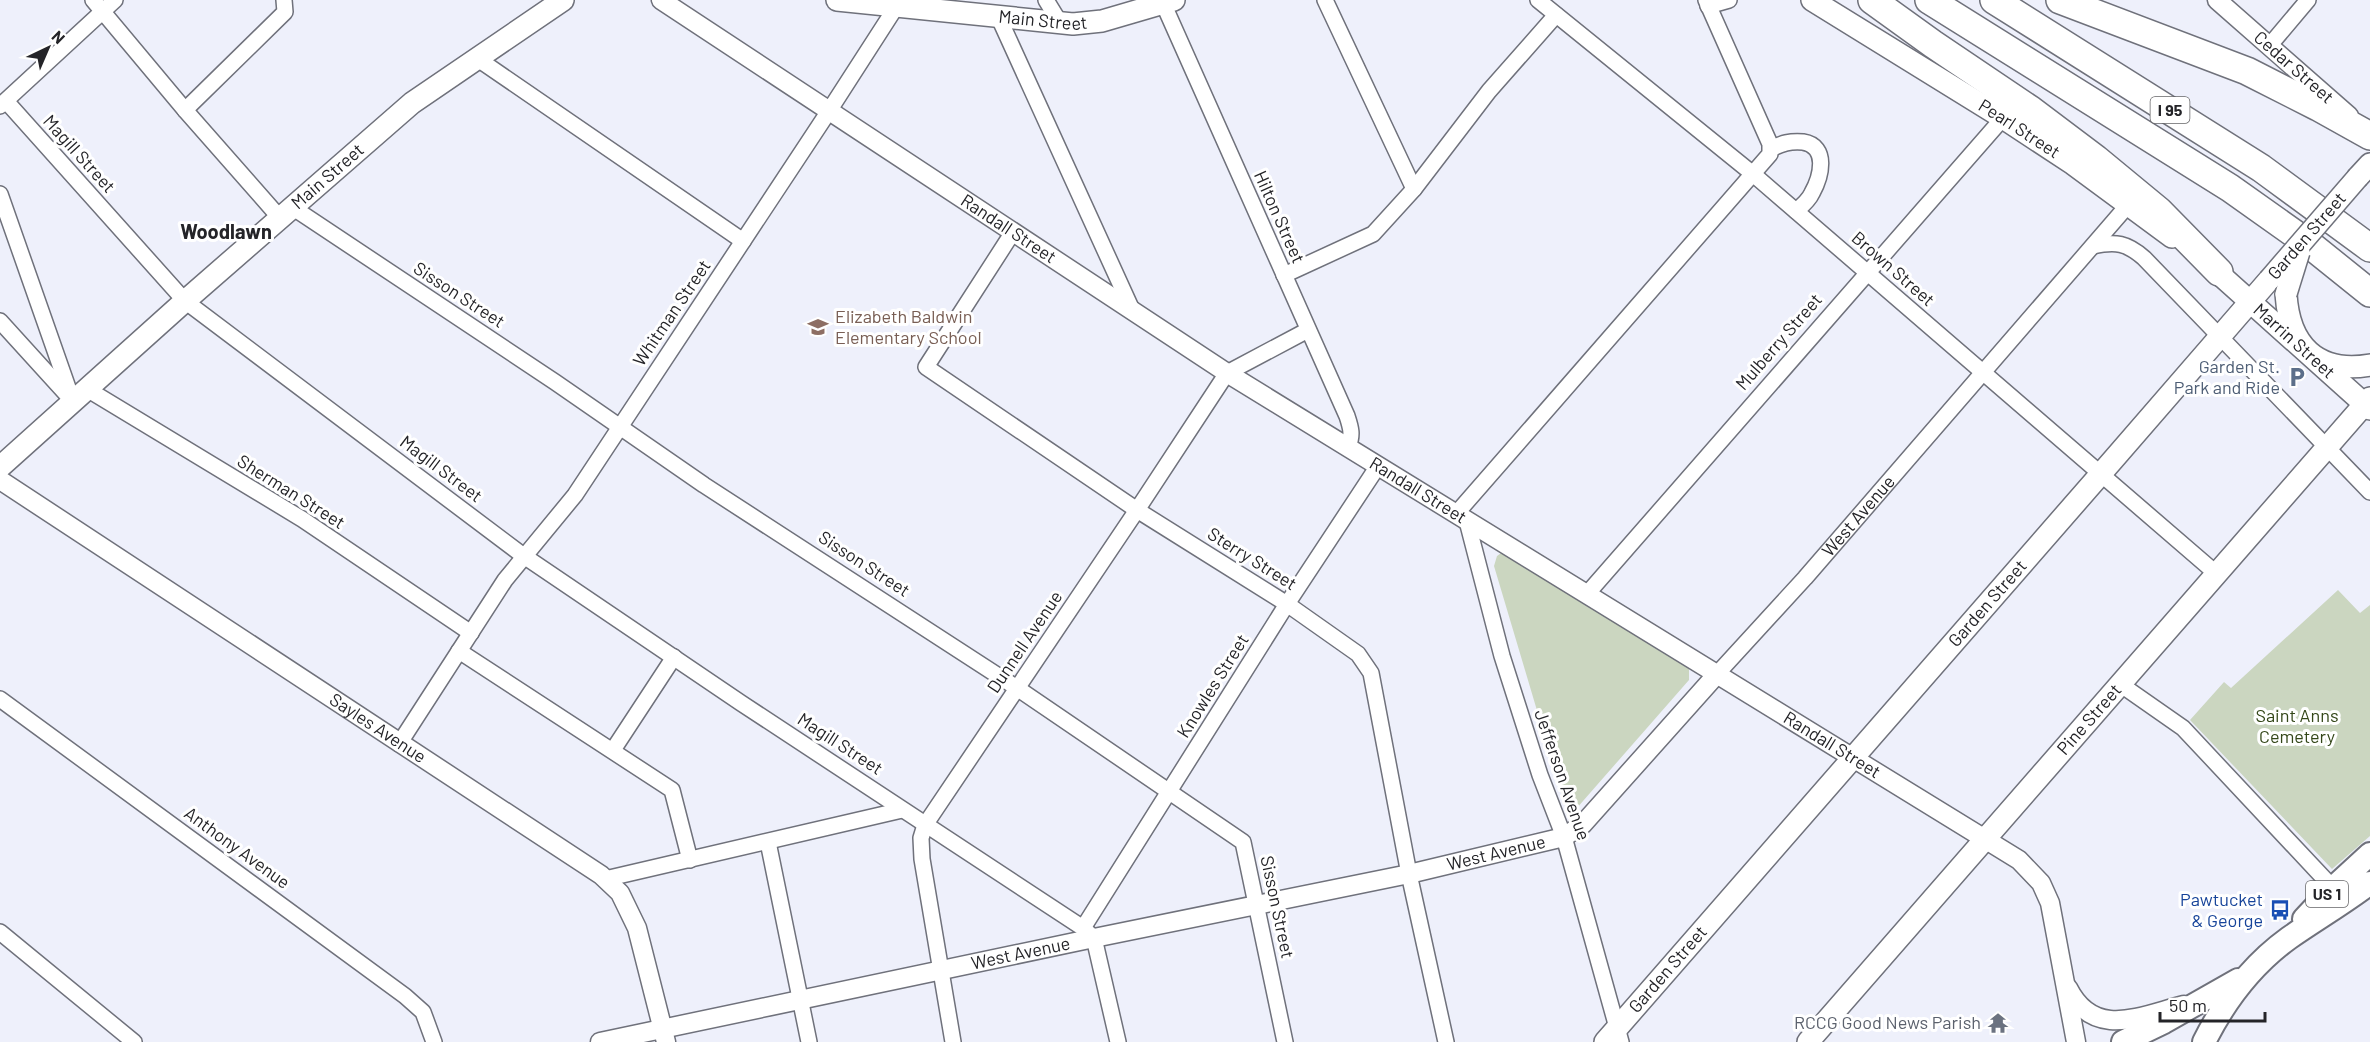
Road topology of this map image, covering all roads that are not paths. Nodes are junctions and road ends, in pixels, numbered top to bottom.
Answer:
1 (115, 0) edge
2 (284, 0) edge
3 (563, 0) edge
4 (661, 0) edge
5 (837, 0) edge
6 (1046, 0) edge
7 (1325, 0) edge
8 (1538, 0) edge
9 (1729, 0) edge
10 (1812, 0) edge
11 (1872, 0) edge
12 (1929, 0) edge
13 (1994, 0) edge
14 (2060, 0) edge
15 (2217, 0) edge
16 (2308, 0) edge
17 (1168, 2) edge
18 (1707, 3) edge
19 (98, 5) edge
20 (896, 7) junction
21 (1556, 15) junction
22 (999, 18) junction
23 (1060, 23) junction
24 (2270, 45) junction
25 (478, 59) junction
26 (3, 103) edge
27 (185, 110) junction
28 (830, 111) junction
29 (2003, 118) junction
30 (2370, 136) edge
31 (1771, 149) junction
32 (2364, 170) edge
33 (1753, 174) junction
34 (1414, 189) junction
35 (0, 194) edge
36 (2128, 205) junction
37 (1796, 211) junction
38 (286, 213) junction
39 (1013, 232) junction
40 (2307, 236) junction
41 (743, 241) junction
42 (2093, 246) junction
43 (2370, 248) edge
44 (1867, 272) junction
45 (2219, 272) junction
46 (1284, 275) junction
47 (2370, 293) edge
48 (2251, 300) junction
49 (185, 301) junction
50 (1133, 312) junction
51 (0, 321) edge
52 (1308, 330) junction
53 (2220, 335) junction
54 (2307, 352) junction
55 (2370, 365) edge
56 (1227, 373) junction
57 (1983, 373) junction
58 (80, 396) junction
59 (2368, 404) edge
60 (620, 427) junction
61 (1348, 447) junction
62 (2327, 448) junction
63 (1378, 466) junction
64 (0, 467) edge
65 (2100, 473) junction
66 (0, 480) edge
67 (2370, 492) edge
68 (1137, 510) junction
69 (1462, 517) junction
70 (525, 557) junction
71 (2218, 575) junction
72 (1587, 594) junction
73 (1287, 604) junction
74 (471, 633) junction
75 (459, 651) junction
76 (674, 657) junction
77 (1718, 674) junction
78 (2120, 684) junction
79 (1017, 688) junction
80 (0, 699) edge
81 (399, 744) junction
82 (613, 750) junction
83 (1852, 756) junction
84 (1170, 791) junction
85 (902, 810) junction
86 (925, 825) junction
87 (1564, 837) junction
88 (1986, 839) junction
89 (768, 842) junction
90 (2370, 854) edge
91 (690, 860) junction
92 (1409, 874) junction
93 (605, 879) junction
94 (2370, 883) edge
95 (2333, 888) junction
96 (1256, 905) junction
97 (0, 932) edge
98 (1088, 933) junction
99 (2289, 939) junction
100 (941, 970) junction
101 (2252, 972) junction
102 (2065, 981) junction
103 (801, 1000) junction
104 (2203, 1001) junction
105 (665, 1035) edge
106 (1614, 1037) edge
107 (134, 1042) edge
108 (434, 1042) edge
109 (600, 1042) edge
110 (809, 1042) edge
111 (953, 1042) edge
112 (1118, 1042) edge
113 (1285, 1042) edge
114 (1446, 1042) edge
115 (1808, 1042) edge
116 (2076, 1042) edge
117 (2123, 1042) edge
118 (2204, 1042) edge

1 - 19 street
2 - 27 street
3 - 25 main road, Main Street
4 - 28 street, Randall Street
5 - 20 main road, Main Street
6 - 23 street
7 - 34 street
8 - 21 street, Brown Street
9 - 18 street
10 - 29 main road, Pearl Street
11 - 45 highway
12 - 47 highway, I 95
13 - 43 highway, I 95
14 - 30 highway
15 - 24 street, Cedar Street
16 - 24 street
17 - 23 main road, Main Street
17 - 46 street, Hilton Street
18 - 31 street
19 - 26 street
19 - 27 street, Sisson Street
20 - 22 main road, Main Street
20 - 28 street, Whitman Street
21 - 33 street, Brown Street
21 - 34 street
22 - 23 main road, Main Street
22 - 50 street
24 - 30 street, Cedar Street
25 - 38 main road, Main Street
25 - 41 street
26 - 49 street, Magill Street
27 - 38 street, Sisson Street
28 - 39 street, Randall Street
28 - 41 street, Whitman Street
29 - 36 main road, Pearl Street
29 - 44 street, Mulberry Street
31 - 33 street
31 - 37 street
32 - 40 main road, Garden Street, bridge
33 - 37 street, Brown Street
33 - 69 street
34 - 46 street
35 - 58 street
36 - 42 street, West Avenue
36 - 45 main road, Pearl Street
37 - 44 street, Brown Street
38 - 49 main road, Main Street
38 - 60 street, Sisson Street
39 - 50 street, Randall Street
39 - 68 street, Sterry Street
40 - 48 main road, Garden Street, bridge
40 - 54 main road, bridge
41 - 60 street, Whitman Street
42 - 53 street
42 - 57 street, West Avenue
44 - 57 street, Brown Street
44 - 72 street, Mulberry Street
45 - 48 main road, Marrin Street
46 - 52 street, Hilton Street
48 - 53 main road, Garden Street
48 - 54 main road, Marrin Street
49 - 58 main road, Main Street
49 - 70 street, Magill Street
50 - 56 street, Randall Street
51 - 58 street, Sherman Street
52 - 56 street, Dunnell Avenue
52 - 61 street, Hilton Street
53 - 62 street
53 - 65 main road, Garden Street
54 - 55 main road
54 - 59 main road, Marrin Street
56 - 61 street, Randall Street
56 - 68 street, Dunnell Avenue
57 - 65 street, Brown Street
57 - 77 street, West Avenue
58 - 64 main road, Main Street
58 - 74 street, Sherman Street
59 - 62 main road, Pine Street
60 - 70 street, Whitman Street
60 - 79 street, Sisson Street
61 - 63 street, Randall Street
62 - 67 street
62 - 71 main road, Pine Street
63 - 69 street, Randall Street
63 - 73 street, Knowles Street
65 - 71 street, Brown Street
65 - 83 main road, Garden Street
66 - 81 street, Sayles Avenue
68 - 73 street, Sterry Street
68 - 79 street, Dunnell Avenue
69 - 72 street, Randall Street
69 - 87 street, Jefferson Avenue
70 - 74 street, Whitman Street
70 - 76 street, Magill Street
71 - 78 main road, Pine Street
72 - 77 street, Randall Street
73 - 84 street, Knowles Street
73 - 92 street, Sterry Street
74 - 75 street, Whitman Street
75 - 81 street
75 - 82 street
76 - 82 street
76 - 85 street, Magill Street
77 - 83 street, Randall Street
77 - 87 street, West Avenue
78 - 88 main road, Pine Street
78 - 95 street
79 - 84 street, Sisson Street
79 - 86 street, Dunnell Avenue
80 - 108 street, Anthony Avenue
81 - 93 street, Sayles Avenue
82 - 91 street
83 - 88 street, Randall Street
83 - 106 main road, Garden Street
84 - 96 street, Sisson Street
84 - 98 street, Knowles Street
85 - 86 street, Magill Street
85 - 89 street
86 - 98 street
86 - 100 street, Dunnell Avenue
87 - 92 street, West Avenue
87 - 106 street, Jefferson Avenue
88 - 102 street, Randall Street
88 - 115 main road, Pine Street
89 - 91 street
89 - 103 street
90 - 95 main road, US 1
91 - 93 street
92 - 96 street, West Avenue
92 - 114 street, Sterry Street
93 - 105 street, Sayles Avenue
94 - 99 main road, US 1
95 - 99 main road, US 1
96 - 98 street, West Avenue
96 - 113 street, Sisson Street
97 - 107 street
98 - 100 street, West Avenue
98 - 112 street
99 - 101 main road, US 1
100 - 103 street, West Avenue
100 - 111 street, Dunnell Avenue
101 - 104 main road, US 1
101 - 118 main road, US 1
102 - 104 street
102 - 116 street, Randall Street
103 - 105 street, West Avenue
103 - 110 street
104 - 117 main road, US 1
105 - 109 street, West Avenue

